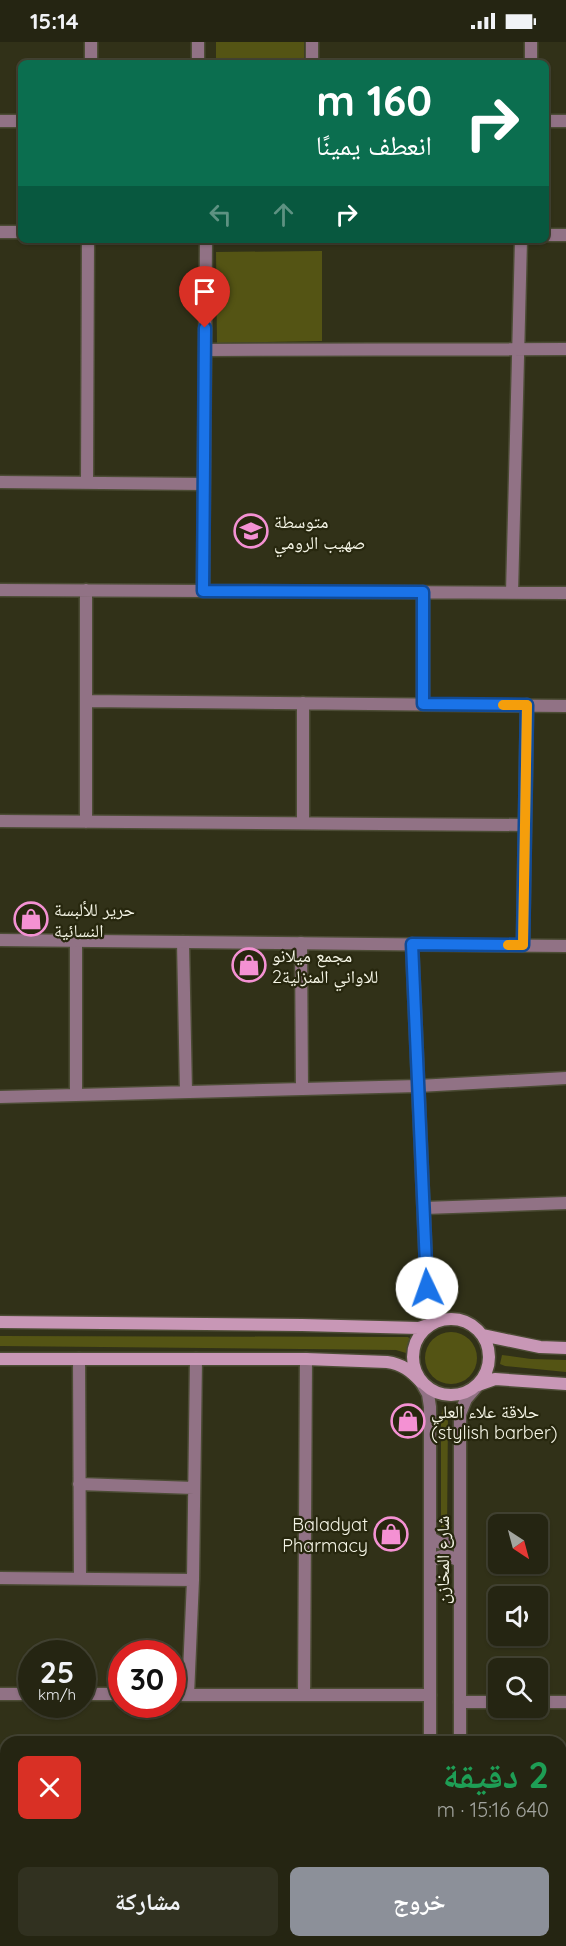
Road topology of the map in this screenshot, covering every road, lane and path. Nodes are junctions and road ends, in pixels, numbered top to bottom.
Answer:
1 (91, 42) edge
2 (198, 42) edge
3 (312, 42) edge
4 (531, 42) edge
5 (91, 60) edge
6 (198, 60) edge
7 (312, 60) edge
8 (531, 60) edge
9 (0, 121) edge
10 (18, 121) edge
11 (549, 121) edge
12 (566, 121) edge
13 (0, 232) edge
14 (18, 232) edge
15 (549, 235) edge
16 (566, 235) edge
17 (88, 243) edge
18 (206, 243) edge
19 (520, 243) edge
20 (518, 349) junction
21 (566, 349) edge
22 (205, 350) junction
23 (0, 482) edge
24 (87, 483) junction
25 (204, 484) junction
26 (0, 590) edge
27 (86, 590) junction
28 (203, 591) junction
29 (423, 592) junction
30 (512, 593) junction
31 (566, 593) edge
32 (86, 701) junction
33 (303, 703) junction
34 (423, 704) junction
35 (527, 705) junction
36 (566, 706) edge
37 (0, 821) edge
38 (86, 822) junction
39 (303, 823) junction
40 (525, 825) junction
41 (0, 940) edge
42 (76, 941) junction
43 (183, 942) junction
44 (300, 943) junction
45 (412, 944) junction
46 (523, 945) junction
47 (566, 946) edge
48 (566, 1078) edge
49 (418, 1086) junction
50 (302, 1089) junction
51 (186, 1092) junction
52 (76, 1095) junction
53 (0, 1097) edge
54 (566, 1203) edge
55 (424, 1208) junction
56 (427, 1288) dead end
57 (0, 1322) edge
58 (434, 1323) junction
59 (482, 1335) junction
60 (566, 1348) edge
61 (0, 1359) edge
62 (79, 1359) junction
63 (196, 1359) junction
64 (306, 1359) junction
65 (421, 1382) junction
66 (566, 1384) edge
67 (478, 1385) junction
68 (80, 1484) junction
69 (194, 1488) junction
70 (430, 1537) junction
71 (460, 1538) junction
72 (430, 1562) junction
73 (460, 1562) junction
74 (0, 1578) edge
75 (80, 1578) junction
76 (193, 1580) junction
77 (0, 1694) edge
78 (18, 1694) edge
79 (188, 1695) joint
80 (304, 1695) junction
81 (430, 1695) junction
82 (460, 1702) junction
83 (488, 1702) edge
84 (548, 1702) edge
85 (566, 1702) edge
86 (430, 1736) edge
87 (460, 1736) edge

1 - 5 street
2 - 6 street
3 - 7 street
4 - 8 street
9 - 10 street
11 - 12 street
13 - 14 street
15 - 16 street
17 - 24 street
18 - 22 street
19 - 20 street
20 - 21 street
20 - 22 street
20 - 30 street
22 - 25 street
23 - 24 street
24 - 25 street
25 - 28 street
26 - 27 street
27 - 28 street
27 - 32 street
28 - 29 street
29 - 30 street
29 - 34 street
30 - 31 street
32 - 33 street
32 - 38 street
33 - 34 street
33 - 39 street
34 - 35 street
35 - 36 street
35 - 40 street
37 - 38 street
38 - 39 street
39 - 40 street
40 - 46 street
41 - 42 street
42 - 43 street
42 - 52 street
43 - 44 street
43 - 51 street
44 - 45 street
44 - 50 street
45 - 46 street
45 - 49 street
46 - 47 street
48 - 49 street
49 - 50 street
49 - 55 street
50 - 51 street
51 - 52 street
52 - 53 street
54 - 55 street
55 - 56 street
57 - 58 main road
58 - 59 main road
58 - 65 main road
59 - 60 main road
59 - 67 main road
61 - 62 main road
62 - 63 main road
62 - 68 street
63 - 64 main road
63 - 69 street
64 - 65 main road
64 - 80 street
65 - 67 main road
65 - 70 street, شارع المخازن
66 - 67 main road
67 - 71 street, شارع المخازن
68 - 69 street
68 - 75 street
69 - 76 street
70 - 71 street
70 - 72 street, شارع المخازن
71 - 73 street, شارع المخازن
72 - 73 street
72 - 81 street, شارع المخازن
73 - 82 street, شارع المخازن
74 - 75 street
75 - 76 street
76 - 79 street
77 - 78 street
79 - 80 street
80 - 81 street
81 - 86 street, شارع المخازن
82 - 83 street
82 - 87 street, شارع المخازن
84 - 85 street

